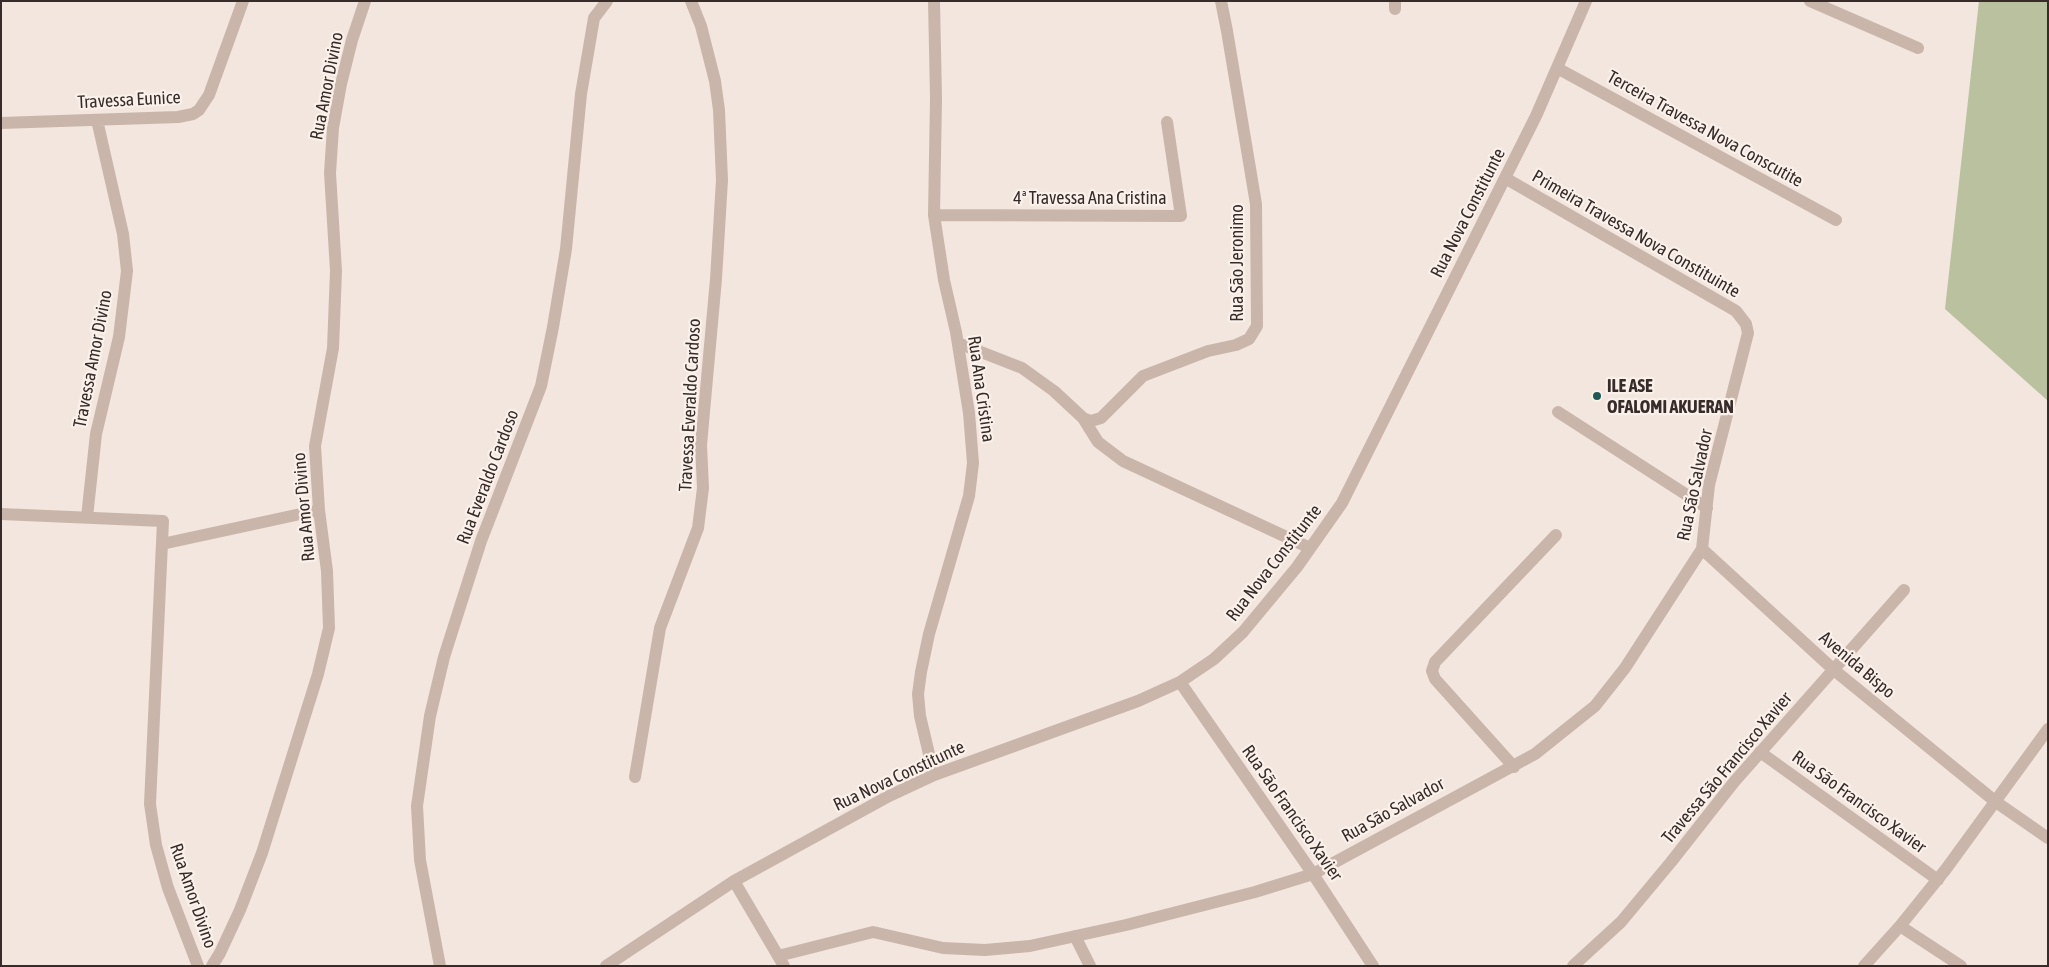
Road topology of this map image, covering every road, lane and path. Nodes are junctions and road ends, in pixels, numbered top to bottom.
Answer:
1 (243, 1) edge
2 (365, 1) edge
3 (607, 1) edge
4 (691, 1) edge
5 (934, 1) edge
6 (1221, 1) edge
7 (1586, 1) edge
8 (1810, 1) edge
9 (1918, 48) dead end
10 (1557, 68) junction
11 (97, 120) junction
12 (1167, 122) dead end
13 (1, 123) edge
14 (1505, 178) junction
15 (934, 215) junction
16 (1836, 220) dead end
17 (1746, 324) joint
18 (958, 343) junction
19 (1558, 412) dead end
20 (1083, 418) junction
21 (1707, 508) junction
22 (319, 510) junction
23 (1, 514) edge
24 (87, 517) junction
25 (1556, 535) dead end
26 (162, 544) junction
27 (1310, 548) junction
28 (1702, 549) junction
29 (1904, 590) dead end
30 (1834, 670) junction
31 (1180, 682) junction
32 (2048, 729) edge
33 (1760, 752) junction
34 (1514, 767) junction
35 (934, 775) junction
36 (635, 776) dead end
37 (1996, 802) junction
38 (2048, 838) edge
39 (1313, 874) junction
40 (1938, 880) junction
41 (734, 881) junction
42 (1900, 926) junction
43 (1075, 936) junction
44 (781, 961) edge
45 (198, 966) edge
46 (212, 966) edge
47 (440, 966) edge
48 (606, 966) edge
49 (1090, 966) edge
50 (1373, 966) edge
51 (1573, 966) edge
52 (1864, 966) edge
53 (1961, 966) edge

1 - 11 street, Travessa Eunice
2 - 22 street, Rua Amor Divino
3 - 47 street, Rua Everaldo Cardoso
4 - 36 street, Travessa Everaldo Cardoso
5 - 15 street, Rua Ana Cristina
6 - 20 street, Rua São Jeronimo
7 - 10 street, Rua Nova Constitunte
8 - 9 street
10 - 14 street, Rua Nova Constitunte
10 - 16 street, Terceira Travessa Nova Conscutite
11 - 13 street, Travessa Eunice
11 - 24 street, Travessa Amor Divino
12 - 15 street, 4ª Travessa Ana Cristina
14 - 17 street, Primeira Travessa Nova Constituinte
14 - 27 street, Rua Nova Constitunte
15 - 18 street, Rua Ana Cristina
17 - 21 street, Rua São Salvador
18 - 20 street
18 - 35 street, Rua Ana Cristina
19 - 21 street
20 - 27 street
21 - 28 street, Rua São Salvador
22 - 26 street
22 - 46 street, Rua Amor Divino
23 - 24 street, Rua Amor Divino
24 - 26 street, Rua Amor Divino
25 - 34 street
26 - 45 street, Rua Amor Divino
27 - 31 street, Rua Nova Constitunte
28 - 30 street, Avenida Bispo
28 - 34 street, Rua São Salvador
29 - 30 street, Travessa São Francisco Xavier
30 - 33 street, Travessa São Francisco Xavier
30 - 37 street, Avenida Bispo
31 - 35 street, Rua Nova Constitunte
31 - 39 street, Rua São Francisco Xavier
32 - 37 street
33 - 40 street, Rua São Francisco Xavier
33 - 51 street, Travessa São Francisco Xavier
34 - 39 street, Rua São Salvador
35 - 41 street, Rua Nova Constitunte
37 - 38 street, Avenida Bispo
37 - 40 street
39 - 43 street, Rua São Salvador
39 - 50 street, Rua São Francisco Xavier
40 - 42 street
41 - 44 street
41 - 48 street, Rua Nova Constitunte
42 - 52 street
42 - 53 street
43 - 44 street, Rua São Salvador
43 - 49 street

